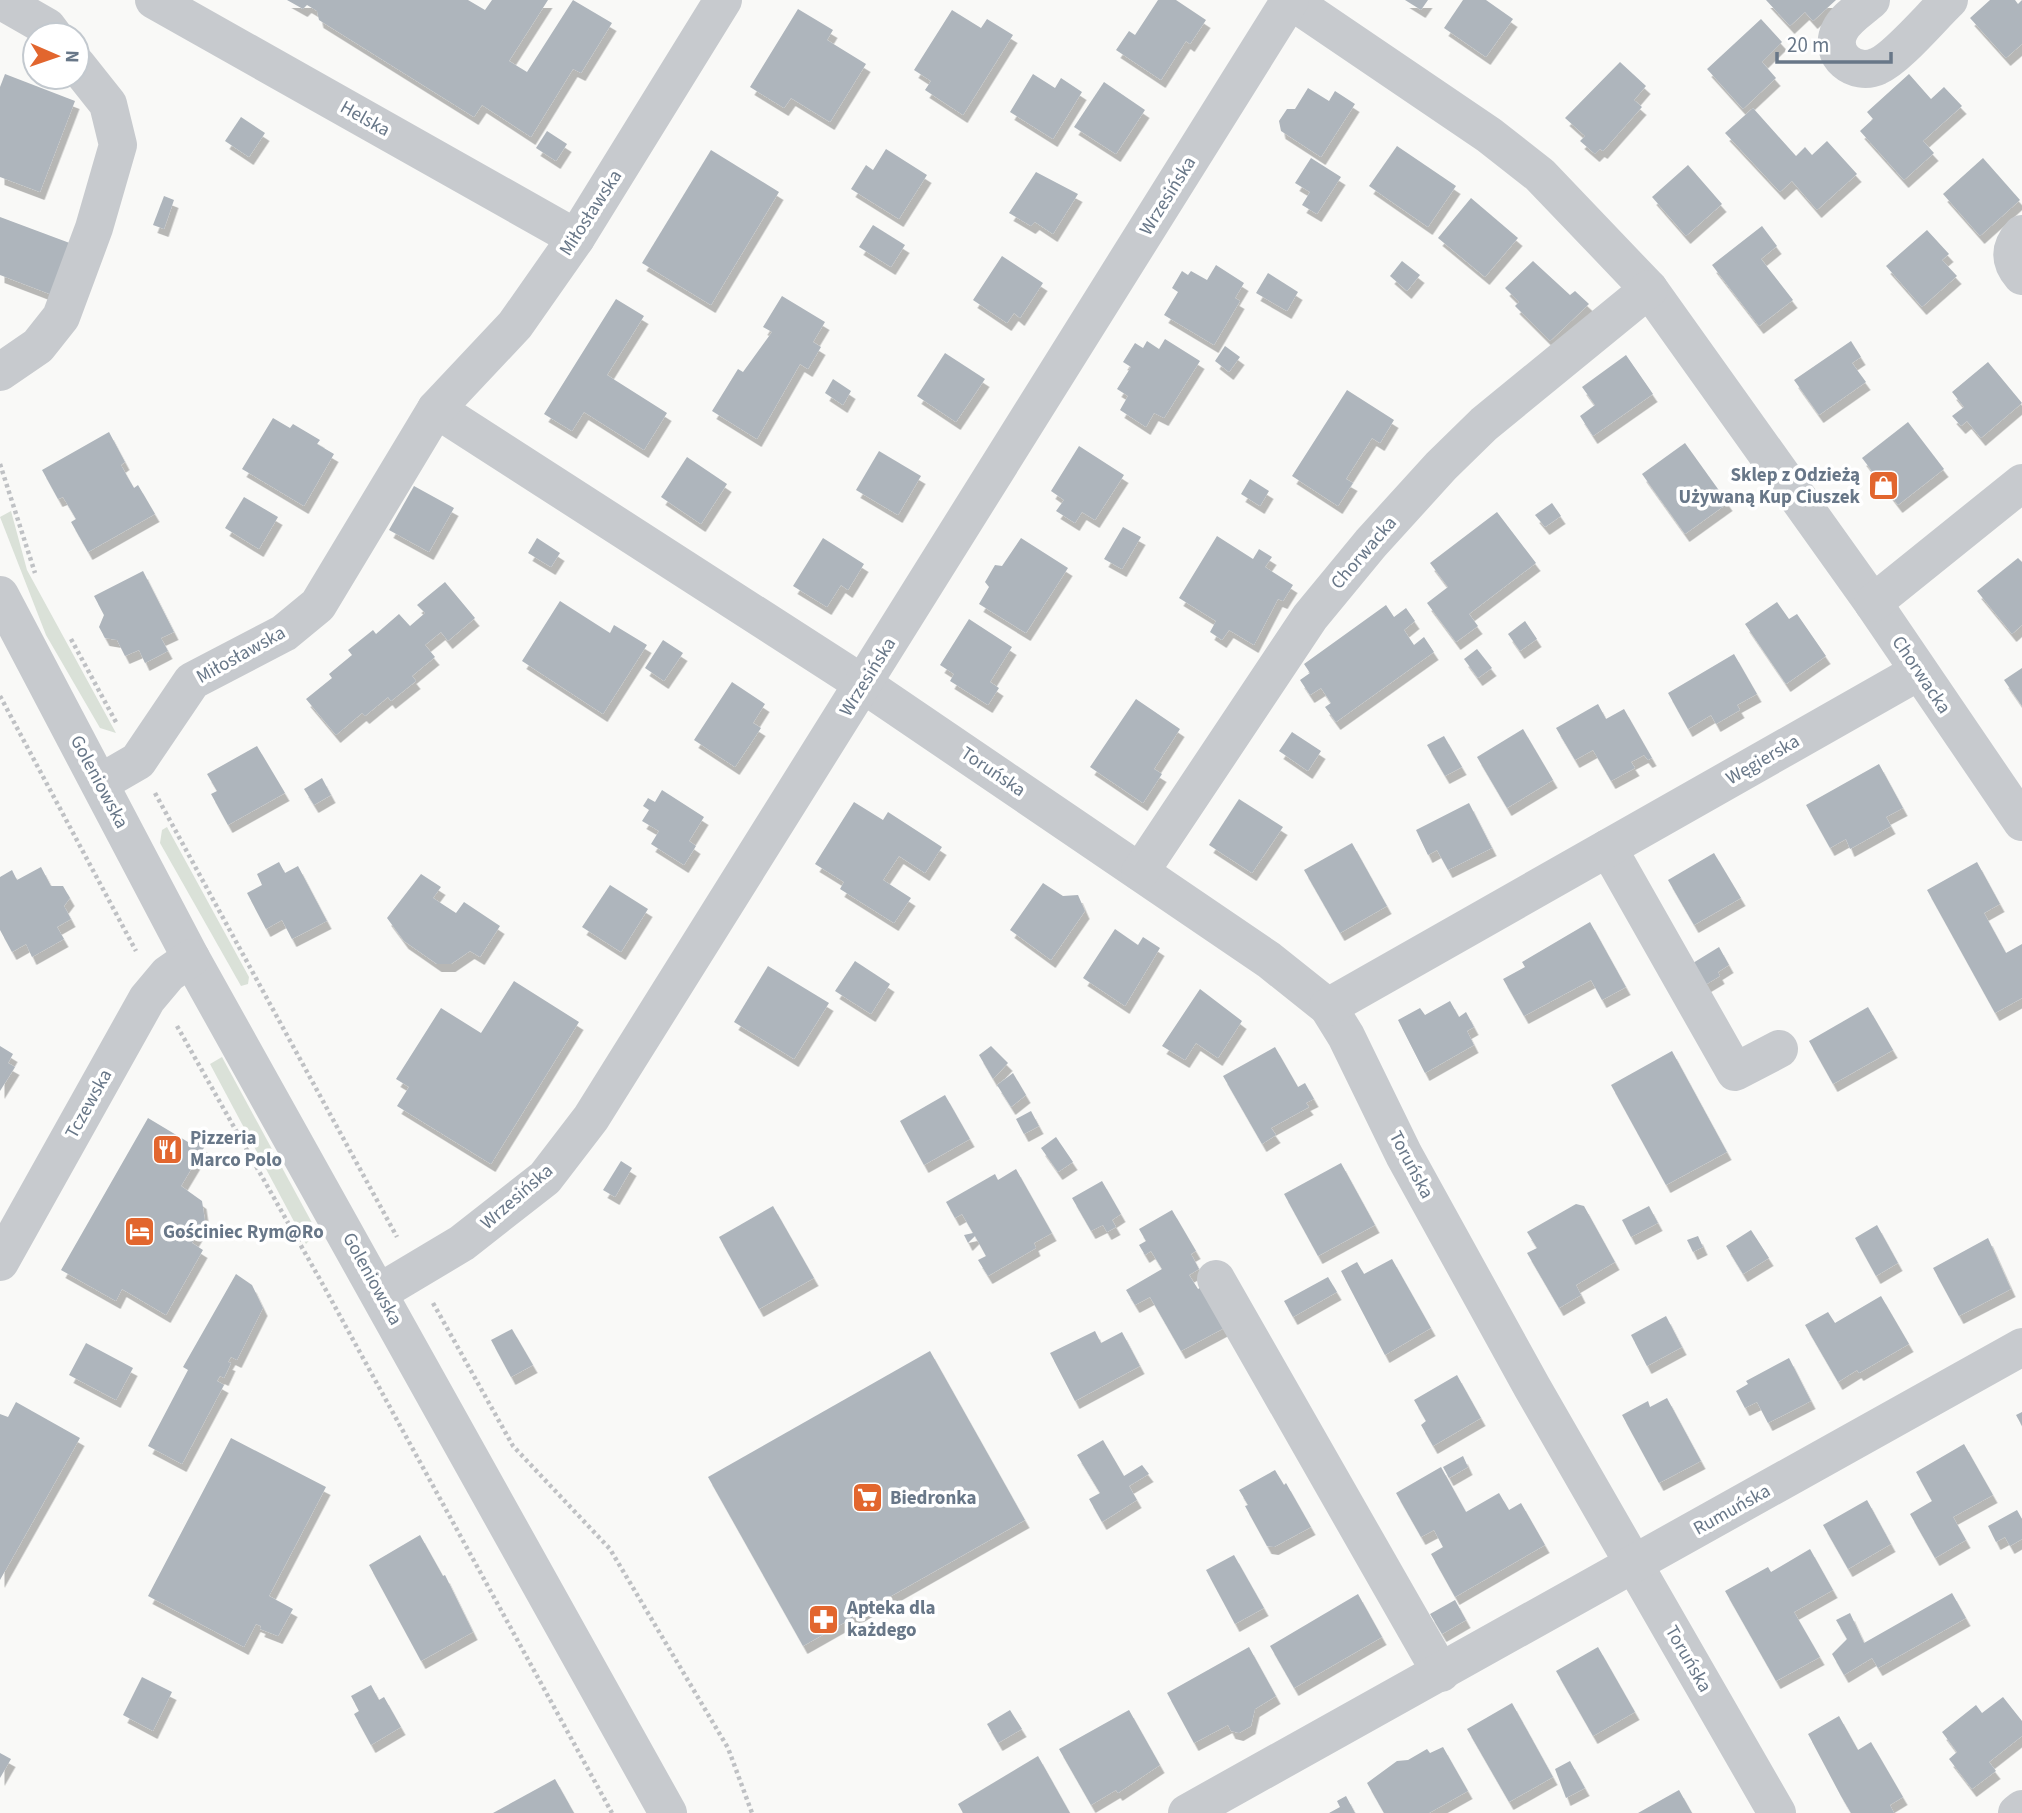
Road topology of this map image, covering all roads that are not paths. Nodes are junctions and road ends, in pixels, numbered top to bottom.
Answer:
1 (0, 0) edge
2 (155, 0) edge
3 (722, 0) edge
4 (1290, 0) edge
5 (1871, 0) edge
6 (1949, 0) edge
7 (37, 21) edge
8 (91, 83) edge
9 (2022, 234) edge
10 (576, 238) junction
11 (2022, 276) edge
12 (1650, 289) junction
13 (4, 361) edge
14 (436, 409) junction
15 (2022, 483) edge
16 (0, 595) edge
17 (1873, 603) junction
18 (1918, 672) junction
19 (863, 684) junction
20 (100, 783) junction
21 (2022, 822) edge
22 (1608, 848) junction
23 (1140, 872) junction
24 (191, 958) junction
25 (1328, 1007) junction
26 (1779, 1049) dead end
27 (0, 1262) edge
28 (1216, 1279) dead end
29 (380, 1292) junction
30 (2022, 1347) edge
31 (1633, 1566) junction
32 (1441, 1673) junction
33 (2022, 1809) edge
34 (668, 1813) edge
35 (1187, 1813) edge
36 (1777, 1813) edge
37 (2017, 1813) edge

1 - 7 street
2 - 10 street, Helska
3 - 10 street, Miłosławska
4 - 12 street, Chorwacka
4 - 19 street, Wrzesińska
5 - 6 street
8 - 13 street
9 - 11 street
10 - 14 street, Miłosławska
12 - 17 street, Chorwacka
12 - 23 street, Chorwacka
14 - 19 street
14 - 20 street, Miłosławska
15 - 17 street
16 - 20 street, Goleniowska
17 - 18 street, Chorwacka
18 - 21 street, Chorwacka
18 - 22 street, Węgierska
19 - 23 street, Toruńska
19 - 29 street, Wrzesińska
20 - 24 street, Goleniowska
22 - 25 street, Węgierska
22 - 26 street
23 - 25 street, Toruńska
24 - 27 street, Tczewska
24 - 29 street, Goleniowska
25 - 31 street, Toruńska
28 - 32 street
29 - 34 street, Goleniowska
30 - 31 street, Rumuńska
31 - 32 street, Rumuńska
31 - 36 street, Toruńska
32 - 35 street, Rumuńska
33 - 37 street

